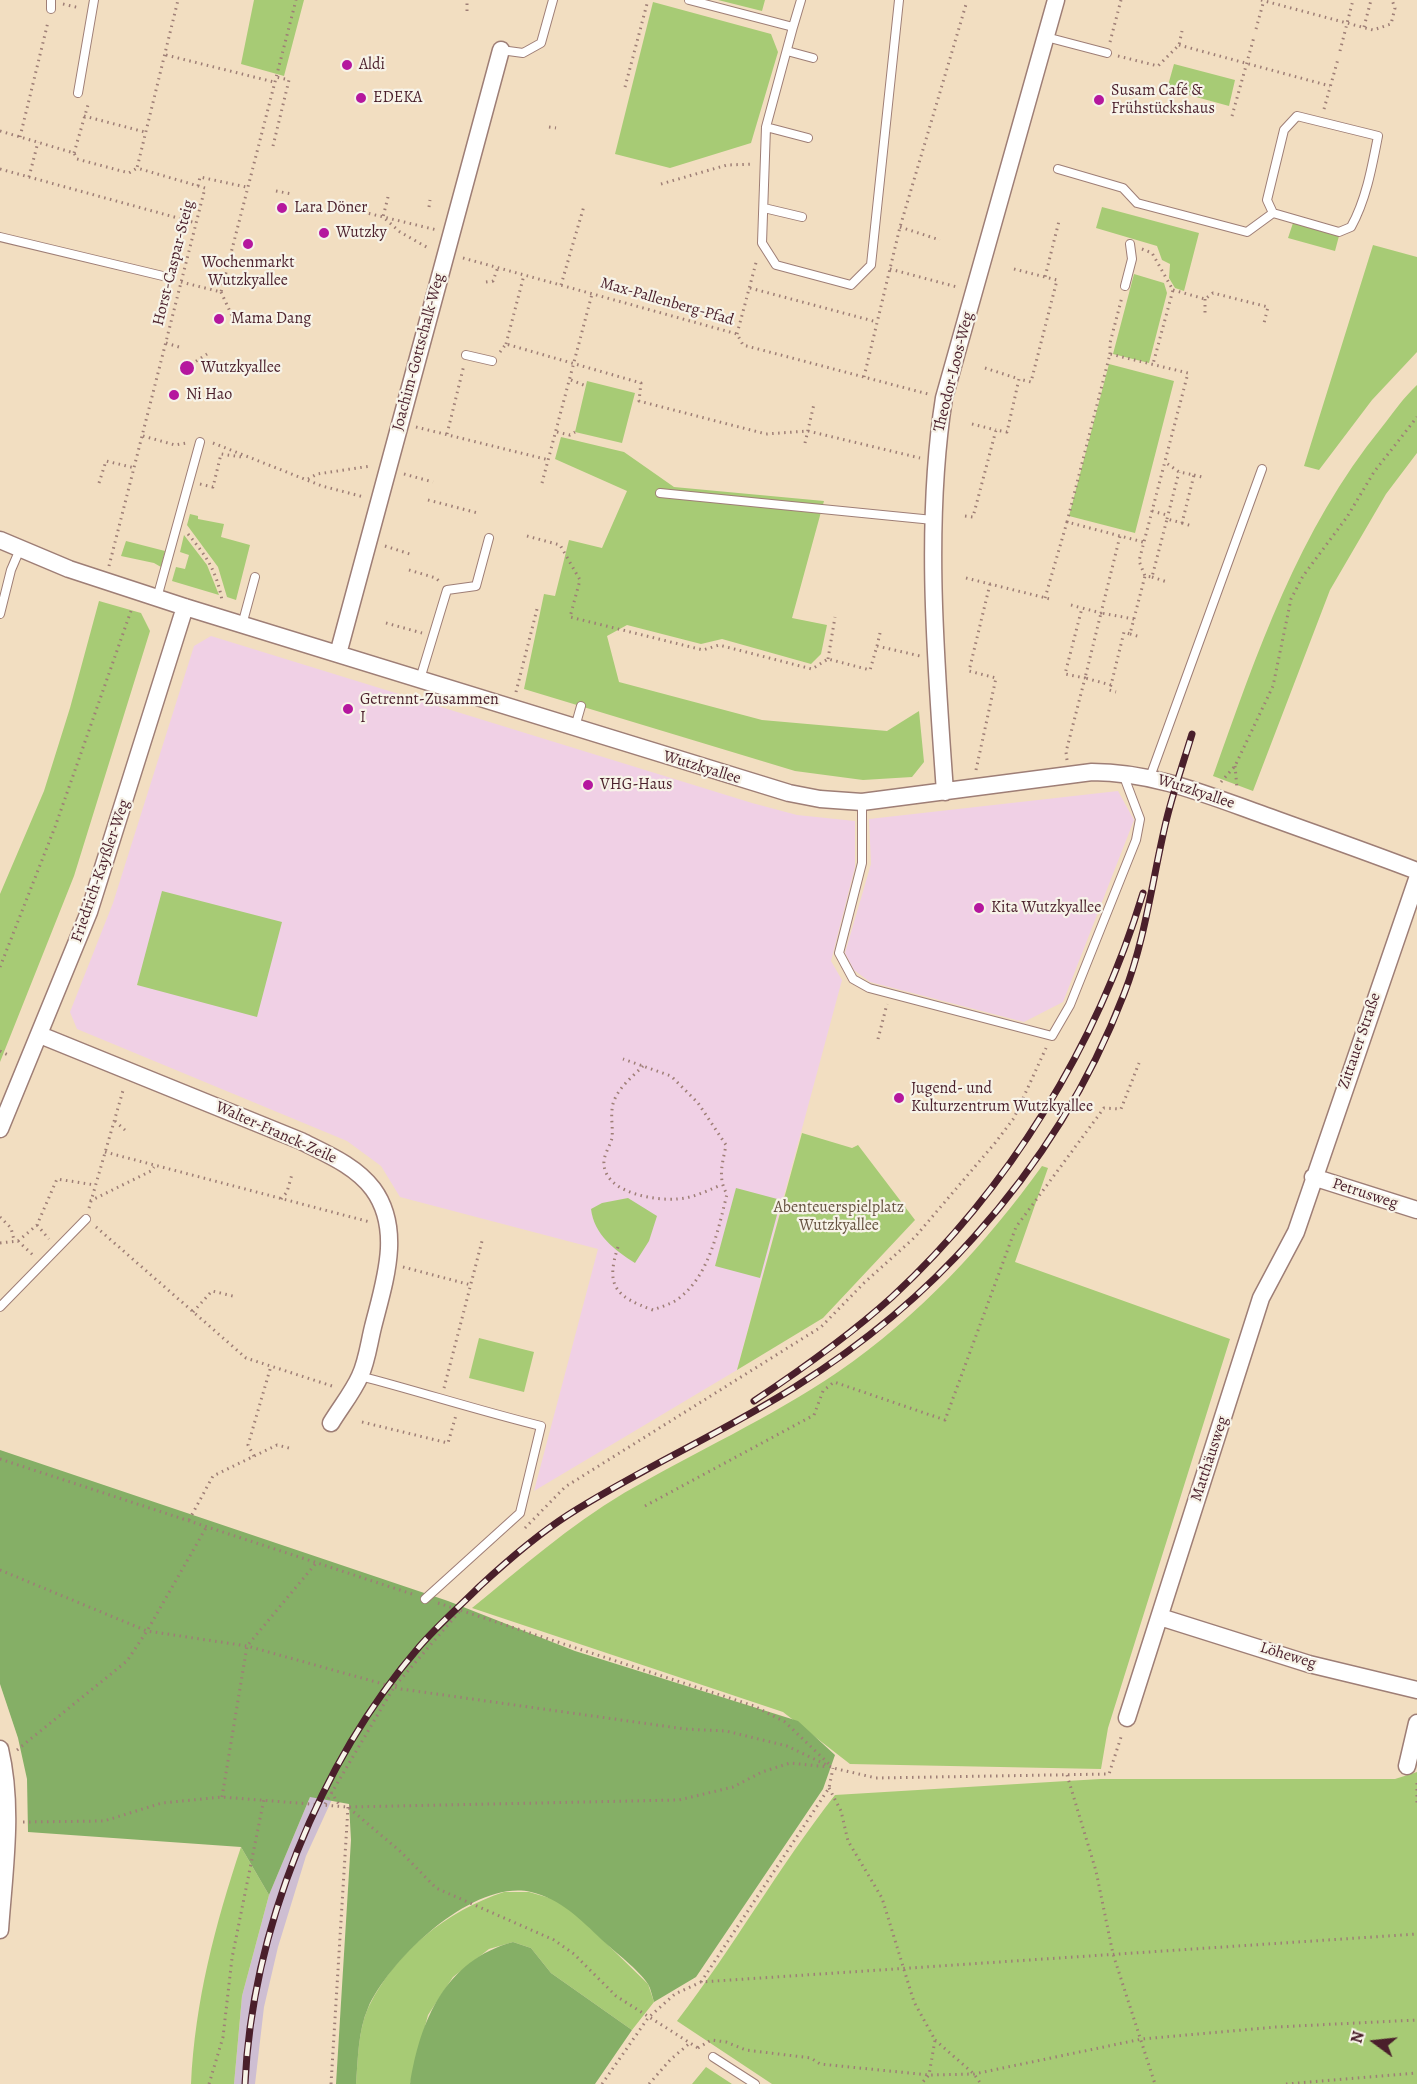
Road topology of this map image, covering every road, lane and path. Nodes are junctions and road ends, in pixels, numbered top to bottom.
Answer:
1 (94, 0) edge
2 (178, 0) edge
3 (296, 0) edge
4 (468, 0) edge
5 (553, 0) edge
6 (648, 0) edge
7 (689, 0) edge
8 (801, 0) edge
9 (899, 0) edge
10 (962, 0) edge
11 (1056, 0) edge
12 (1121, 0) edge
13 (1263, 0) edge
14 (1353, 0) edge
15 (1371, 0) edge
16 (1392, 0) edge
17 (967, 1) edge
18 (51, 5) edge
19 (66, 5) dead end
20 (78, 8) dead end
21 (467, 11) dead end
22 (1347, 22) junction
23 (793, 27) junction
24 (1364, 27) junction
25 (1256, 29) dead end
26 (1182, 31) dead end
27 (1047, 37) junction
28 (1254, 37) dead end
29 (1179, 45) junction
30 (501, 50) joint
31 (787, 51) junction
32 (1340, 51) dead end
33 (1107, 53) junction
34 (166, 55) junction
35 (813, 58) dead end
36 (1338, 59) dead end
37 (1247, 63) junction
38 (276, 77) junction
39 (274, 82) junction
40 (1330, 86) junction
41 (626, 87) dead end
42 (78, 93) dead end
43 (87, 105) dead end
44 (84, 116) junction
45 (1232, 116) dead end
46 (1320, 122) junction
47 (549, 127) dead end
48 (766, 127) junction
49 (556, 128) dead end
50 (0, 131) edge
51 (145, 132) junction
52 (20, 137) junction
53 (808, 138) dead end
54 (38, 142) junction
55 (273, 146) dead end
56 (74, 153) junction
57 (764, 164) junction
58 (137, 168) junction
59 (0, 169) edge
60 (1058, 170) dead end
61 (30, 177) junction
62 (661, 184) dead end
63 (198, 186) junction
64 (246, 187) junction
65 (276, 191) dead end
66 (292, 194) dead end
67 (388, 197) dead end
68 (430, 200) dead end
69 (429, 207) dead end
70 (584, 207) dead end
71 (764, 208) junction
72 (363, 212) dead end
73 (1273, 213) junction
74 (383, 217) junction
75 (801, 217) dead end
76 (1059, 221) dead end
77 (196, 223) junction
78 (900, 228) junction
79 (437, 230) dead end
80 (0, 237) edge
81 (940, 240) dead end
82 (762, 243) junction
83 (1130, 243) joint
84 (432, 250) dead end
85 (461, 258) dead end
86 (498, 267) junction
87 (890, 269) junction
88 (1014, 269) dead end
89 (524, 275) junction
90 (167, 277) dead end
91 (1044, 277) junction
92 (181, 282) junction
93 (486, 282) dead end
94 (561, 285) junction
95 (1125, 286) joint
96 (750, 288) junction
97 (959, 288) dead end
98 (1173, 290) junction
99 (221, 292) junction
100 (592, 294) junction
101 (1205, 299) junction
102 (1205, 316) dead end
103 (233, 318) dead end
104 (877, 322) junction
105 (1264, 322) dead end
106 (737, 334) junction
107 (166, 343) junction
108 (506, 344) junction
109 (179, 347) dead end
110 (207, 354) dead end
111 (1110, 354) junction
112 (466, 355) joint
113 (492, 361) joint
114 (575, 363) junction
115 (1153, 364) junction
116 (186, 368) dead end
117 (985, 368) dead end
118 (864, 377) junction
119 (1019, 379) junction
120 (571, 380) junction
121 (586, 386) dead end
122 (930, 394) dead end
123 (814, 404) dead end
124 (1417, 417) edge
125 (972, 424) dead end
126 (416, 427) dead end
127 (996, 430) junction
128 (808, 431) junction
129 (557, 432) junction
130 (575, 432) dead end
131 (447, 434) junction
132 (143, 436) junction
133 (200, 442) joint
134 (214, 443) dead end
135 (805, 443) dead end
136 (244, 457) junction
137 (920, 458) dead end
138 (549, 460) junction
139 (1165, 462) junction
140 (374, 465) dead end
141 (135, 468) junction
142 (1262, 469) dead end
143 (1179, 472) junction
144 (404, 474) dead end
145 (1194, 475) junction
146 (1202, 477) dead end
147 (308, 479) junction
148 (189, 481) junction
149 (433, 482) dead end
150 (99, 483) dead end
151 (542, 483) dead end
152 (660, 493) dead end
153 (366, 498) dead end
154 (428, 500) dead end
155 (1152, 511) junction
156 (478, 513) dead end
157 (965, 516) dead end
158 (1167, 517) junction
159 (933, 520) junction
160 (1067, 522) junction
161 (1182, 523) junction
162 (177, 525) junction
163 (1192, 526) dead end
164 (528, 536) dead end
165 (1120, 536) junction
166 (489, 538) dead end
167 (0, 540) edge
168 (1143, 542) junction
169 (385, 546) dead end
170 (20, 549) junction
171 (413, 555) dead end
172 (409, 570) dead end
173 (1145, 576) junction
174 (255, 577) dead end
175 (1152, 577) junction
176 (966, 578) dead end
177 (105, 581) junction
178 (1167, 582) dead end
179 (990, 584) junction
180 (447, 590) junction
181 (157, 598) junction
182 (222, 600) dead end
183 (1071, 605) dead end
184 (185, 607) junction
185 (132, 608) dead end
186 (1082, 608) junction
187 (537, 609) dead end
188 (1101, 613) junction
189 (0, 614) edge
190 (835, 617) dead end
191 (1134, 619) junction
192 (386, 623) dead end
193 (242, 625) junction
194 (880, 633) dead end
195 (1130, 634) junction
196 (432, 636) junction
197 (1142, 637) dead end
198 (877, 646) junction
199 (338, 654) junction
200 (922, 657) dead end
201 (828, 659) junction
202 (1085, 678) junction
203 (420, 679) junction
204 (1111, 685) junction
205 (516, 692) dead end
206 (1116, 692) dead end
207 (581, 706) dead end
208 (575, 727) junction
209 (1235, 766) junction
210 (976, 771) dead end
211 (1123, 772) junction
212 (1070, 775) junction
213 (1150, 777) junction
214 (1221, 782) dead end
215 (1237, 787) dead end
216 (945, 792) junction
217 (862, 802) junction
218 (1417, 871) edge
219 (1417, 879) edge
220 (0, 968) edge
221 (890, 993) junction
222 (40, 1035) junction
223 (1052, 1036) junction
224 (878, 1040) dead end
225 (0, 1051) edge
226 (8, 1055) dead end
227 (623, 1059) dead end
228 (1138, 1063) dead end
229 (643, 1066) junction
230 (129, 1071) junction
231 (115, 1121) junction
232 (0, 1129) edge
233 (125, 1130) dead end
234 (105, 1152) junction
235 (155, 1166) junction
236 (292, 1174) dead end
237 (1313, 1177) junction
238 (95, 1185) junction
239 (721, 1185) junction
240 (281, 1198) junction
241 (90, 1201) junction
242 (1304, 1204) joint
243 (1417, 1210) edge
244 (0, 1217) edge
245 (86, 1219) junction
246 (375, 1224) dead end
247 (37, 1225) junction
248 (16, 1241) junction
249 (482, 1241) dead end
250 (0, 1243) edge
251 (618, 1246) dead end
252 (59, 1248) junction
253 (43, 1265) junction
254 (403, 1267) dead end
255 (471, 1285) junction
256 (237, 1297) dead end
257 (0, 1307) edge
258 (194, 1312) junction
259 (270, 1366) junction
260 (360, 1376) junction
261 (332, 1386) dead end
262 (441, 1398) junction
263 (459, 1406) junction
264 (362, 1422) dead end
265 (331, 1423) dead end
266 (293, 1449) dead end
267 (254, 1456) junction
268 (0, 1459) edge
269 (645, 1506) dead end
270 (189, 1520) junction
271 (536, 1520) dead end
272 (207, 1526) junction
273 (317, 1562) junction
274 (0, 1570) edge
275 (425, 1599) junction
276 (460, 1611) junction
277 (1160, 1617) junction
278 (147, 1631) junction
279 (247, 1646) junction
280 (394, 1687) junction
281 (1417, 1690) edge
282 (1127, 1718) joint
283 (1417, 1723) edge
284 (0, 1749) edge
285 (17, 1750) dead end
286 (1407, 1766) dead end
287 (833, 1767) junction
288 (1067, 1775) junction
289 (1417, 1783) edge
290 (829, 1788) junction
291 (331, 1792) junction
292 (222, 1797) junction
293 (264, 1799) junction
294 (325, 1804) junction
295 (1417, 1804) edge
296 (340, 1806) junction
297 (348, 1807) junction
298 (5, 1834) edge
299 (0, 1930) edge
300 (1417, 1934) edge
301 (1113, 1954) junction
302 (904, 1968) junction
303 (701, 1982) junction
304 (648, 2018) junction
305 (1417, 2020) edge
306 (1142, 2039) junction
307 (935, 2040) junction
308 (690, 2043) junction
309 (713, 2057) dead end
310 (1417, 2073) edge
311 (974, 2074) junction
312 (929, 2075) junction
313 (209, 2084) edge
314 (331, 2084) edge
315 (602, 2084) edge
316 (649, 2084) edge
317 (755, 2084) edge
318 (921, 2084) edge
319 (981, 2084) edge
320 (1155, 2084) edge
321 (1286, 2084) edge

1 - 42 lane
2 - 34 path
3 - 38 path
4 - 21 path
5 - 30 lane
6 - 41 path
7 - 23 lane
8 - 23 lane
9 - 82 lane
10 - 17 path
11 - 27 street, Theodor-Loos-Weg
12 - 33 path
13 - 22 path
13 - 25 path
14 - 22 path
15 - 24 path
16 - 24 path
17 - 78 path
18 - 52 path
19 - 20 path
22 - 24 path
22 - 32 path
23 - 31 lane
26 - 29 path
27 - 33 lane
27 - 159 street, Theodor-Loos-Weg
28 - 37 path
29 - 33 path
29 - 37 path
30 - 199 street, Joachim-Gottschalk-Weg
31 - 35 lane
31 - 48 lane
34 - 39 path
34 - 51 path
36 - 40 path
37 - 40 path
37 - 45 path
38 - 39 path
38 - 55 path
39 - 64 path
40 - 46 path
43 - 44 path
44 - 51 path
44 - 56 path
46 - 73 lane
46 - 73 lane
47 - 49 path
48 - 53 lane
48 - 57 lane
50 - 52 path, Horst-Caspar-Steig
51 - 58 path
52 - 54 path, Horst-Caspar-Steig
54 - 56 path, Horst-Caspar-Steig
54 - 61 path
56 - 58 path, Horst-Caspar-Steig
57 - 62 path
57 - 71 lane
58 - 63 path, Horst-Caspar-Steig
59 - 61 path
60 - 73 lane
61 - 77 path
63 - 64 path
63 - 77 path, Horst-Caspar-Steig
64 - 99 path
65 - 66 path
67 - 74 path
68 - 69 path
70 - 94 path
71 - 75 lane
71 - 82 lane
72 - 74 path
74 - 79 path
74 - 84 path
76 - 91 path
77 - 92 path, Horst-Caspar-Steig
78 - 81 path
78 - 87 path
80 - 90 lane
82 - 96 path
83 - 95 lane
83 - 98 path
85 - 86 path, Max-Pallenberg-Pfad
86 - 89 path, Max-Pallenberg-Pfad
86 - 93 path
87 - 97 path
87 - 104 path
88 - 91 path
89 - 94 path, Max-Pallenberg-Pfad
89 - 108 path
91 - 119 path
92 - 99 path
92 - 107 path, Horst-Caspar-Steig
94 - 100 path, Max-Pallenberg-Pfad
95 - 111 path
96 - 104 path
96 - 106 path
98 - 101 path
98 - 115 path
99 - 103 path
100 - 106 path, Max-Pallenberg-Pfad
100 - 114 path
101 - 102 path
101 - 105 path
104 - 118 path
106 - 118 path, Max-Pallenberg-Pfad
107 - 109 path
107 - 132 path, Horst-Caspar-Steig
108 - 113 path
108 - 114 path
110 - 116 path
111 - 115 path
111 - 160 path
112 - 113 lane
112 - 131 path
114 - 120 path
114 - 128 path
115 - 139 path
117 - 119 path
118 - 122 path, Max-Pallenberg-Pfad
119 - 127 path
120 - 121 path
120 - 129 path
123 - 128 path
124 - 209 path
125 - 127 path
126 - 131 path
127 - 157 path
128 - 135 path
128 - 137 path
129 - 130 path
129 - 138 path
131 - 138 path
132 - 133 path
132 - 141 path, Horst-Caspar-Steig
133 - 148 lane
134 - 136 path
136 - 147 path
136 - 148 path
138 - 151 path
139 - 143 path
139 - 155 path
140 - 147 path
141 - 150 path
141 - 177 path, Horst-Caspar-Steig
142 - 213 lane
143 - 145 path
143 - 158 path
144 - 149 path
145 - 146 path
145 - 161 path
147 - 153 path
148 - 162 lane
152 - 159 lane
154 - 156 path
155 - 158 path
155 - 168 path
158 - 161 path
158 - 175 path
159 - 216 street, Theodor-Loos-Weg
160 - 165 path
160 - 179 path
161 - 163 path
162 - 181 lane
162 - 182 path
164 - 201 path
165 - 168 path
165 - 188 path
166 - 180 lane
167 - 170 street, Wutzkyallee
168 - 173 path
169 - 171 path
170 - 177 street, Wutzkyallee
170 - 189 lane
172 - 180 path
173 - 175 path
173 - 191 path
174 - 193 lane
175 - 178 path
176 - 179 path
177 - 181 street, Wutzkyallee
179 - 210 path
180 - 196 lane
181 - 184 street, Wutzkyallee
183 - 186 path
184 - 193 street, Wutzkyallee
184 - 222 street, Friedrich-Kayßler-Weg
185 - 220 path
186 - 188 path
186 - 202 path
187 - 205 path
188 - 191 path
188 - 202 path
190 - 201 path
191 - 195 path
192 - 196 path
193 - 199 street, Wutzkyallee
194 - 198 path
195 - 197 path
195 - 204 path
196 - 203 lane
198 - 200 path
198 - 201 path
199 - 203 street, Wutzkyallee
202 - 204 path
202 - 212 path
203 - 208 street, Wutzkyallee
204 - 206 path
207 - 208 lane
208 - 217 street, Wutzkyallee
209 - 214 path
209 - 215 path
211 - 212 street, Wutzkyallee
211 - 213 street, Wutzkyallee
211 - 223 lane
212 - 216 street, Wutzkyallee
213 - 218 street, Wutzkyallee
216 - 217 street, Wutzkyallee
217 - 221 lane
219 - 237 street, Zittauer Straße
221 - 223 lane
221 - 224 path
222 - 230 street, Walter-Franck-Zeile
222 - 232 street, Friedrich-Kayßler-Weg
223 - 271 path
225 - 226 path
227 - 229 path
228 - 269 path
229 - 239 path
229 - 239 path
230 - 231 path
230 - 260 street, Walter-Franck-Zeile
231 - 233 path
231 - 234 path
234 - 235 path
234 - 238 path
235 - 240 path
235 - 241 path
236 - 240 path
237 - 242 street, Zittauer Straße
237 - 243 street, Petrusweg
238 - 241 path
238 - 247 path
239 - 251 path
240 - 246 path
241 - 245 path
242 - 277 street, Matthäusweg
244 - 248 path
245 - 252 lane
245 - 258 path
247 - 248 path
247 - 252 path
248 - 250 path
248 - 253 path
249 - 255 path
252 - 253 lane
253 - 257 lane
254 - 255 path
255 - 262 path
256 - 258 path
258 - 259 path
259 - 261 path
259 - 267 path
260 - 262 lane
260 - 265 street, Walter-Franck-Zeile
262 - 263 lane
263 - 264 path
263 - 275 lane
266 - 267 path
267 - 270 path
268 - 270 path
270 - 272 path
272 - 273 path
272 - 278 path
273 - 275 path
273 - 279 path
274 - 278 path
275 - 276 path
276 - 280 path
276 - 287 path
277 - 281 street, Löheweg
277 - 282 street, Matthäusweg
278 - 279 path
278 - 285 path
279 - 280 path
279 - 292 path
280 - 287 path
280 - 291 path
282 - 288 path
283 - 286 street
284 - 298 street
287 - 288 path
287 - 290 path
287 - 297 path
288 - 301 path
289 - 295 path
290 - 302 path
290 - 303 path
291 - 294 path
291 - 296 path
292 - 293 path
292 - 298 path
293 - 294 path
293 - 313 path
294 - 296 path
296 - 297 path
297 - 304 path
297 - 314 path
298 - 299 street
300 - 301 path
301 - 302 path
301 - 306 path
302 - 303 path
302 - 307 path
303 - 304 path
304 - 308 path
304 - 315 path
305 - 306 path
306 - 311 path
306 - 320 path
307 - 311 path
307 - 312 path
308 - 312 path
308 - 316 path
309 - 317 lane
310 - 321 path
311 - 312 path
311 - 319 path
312 - 318 path

